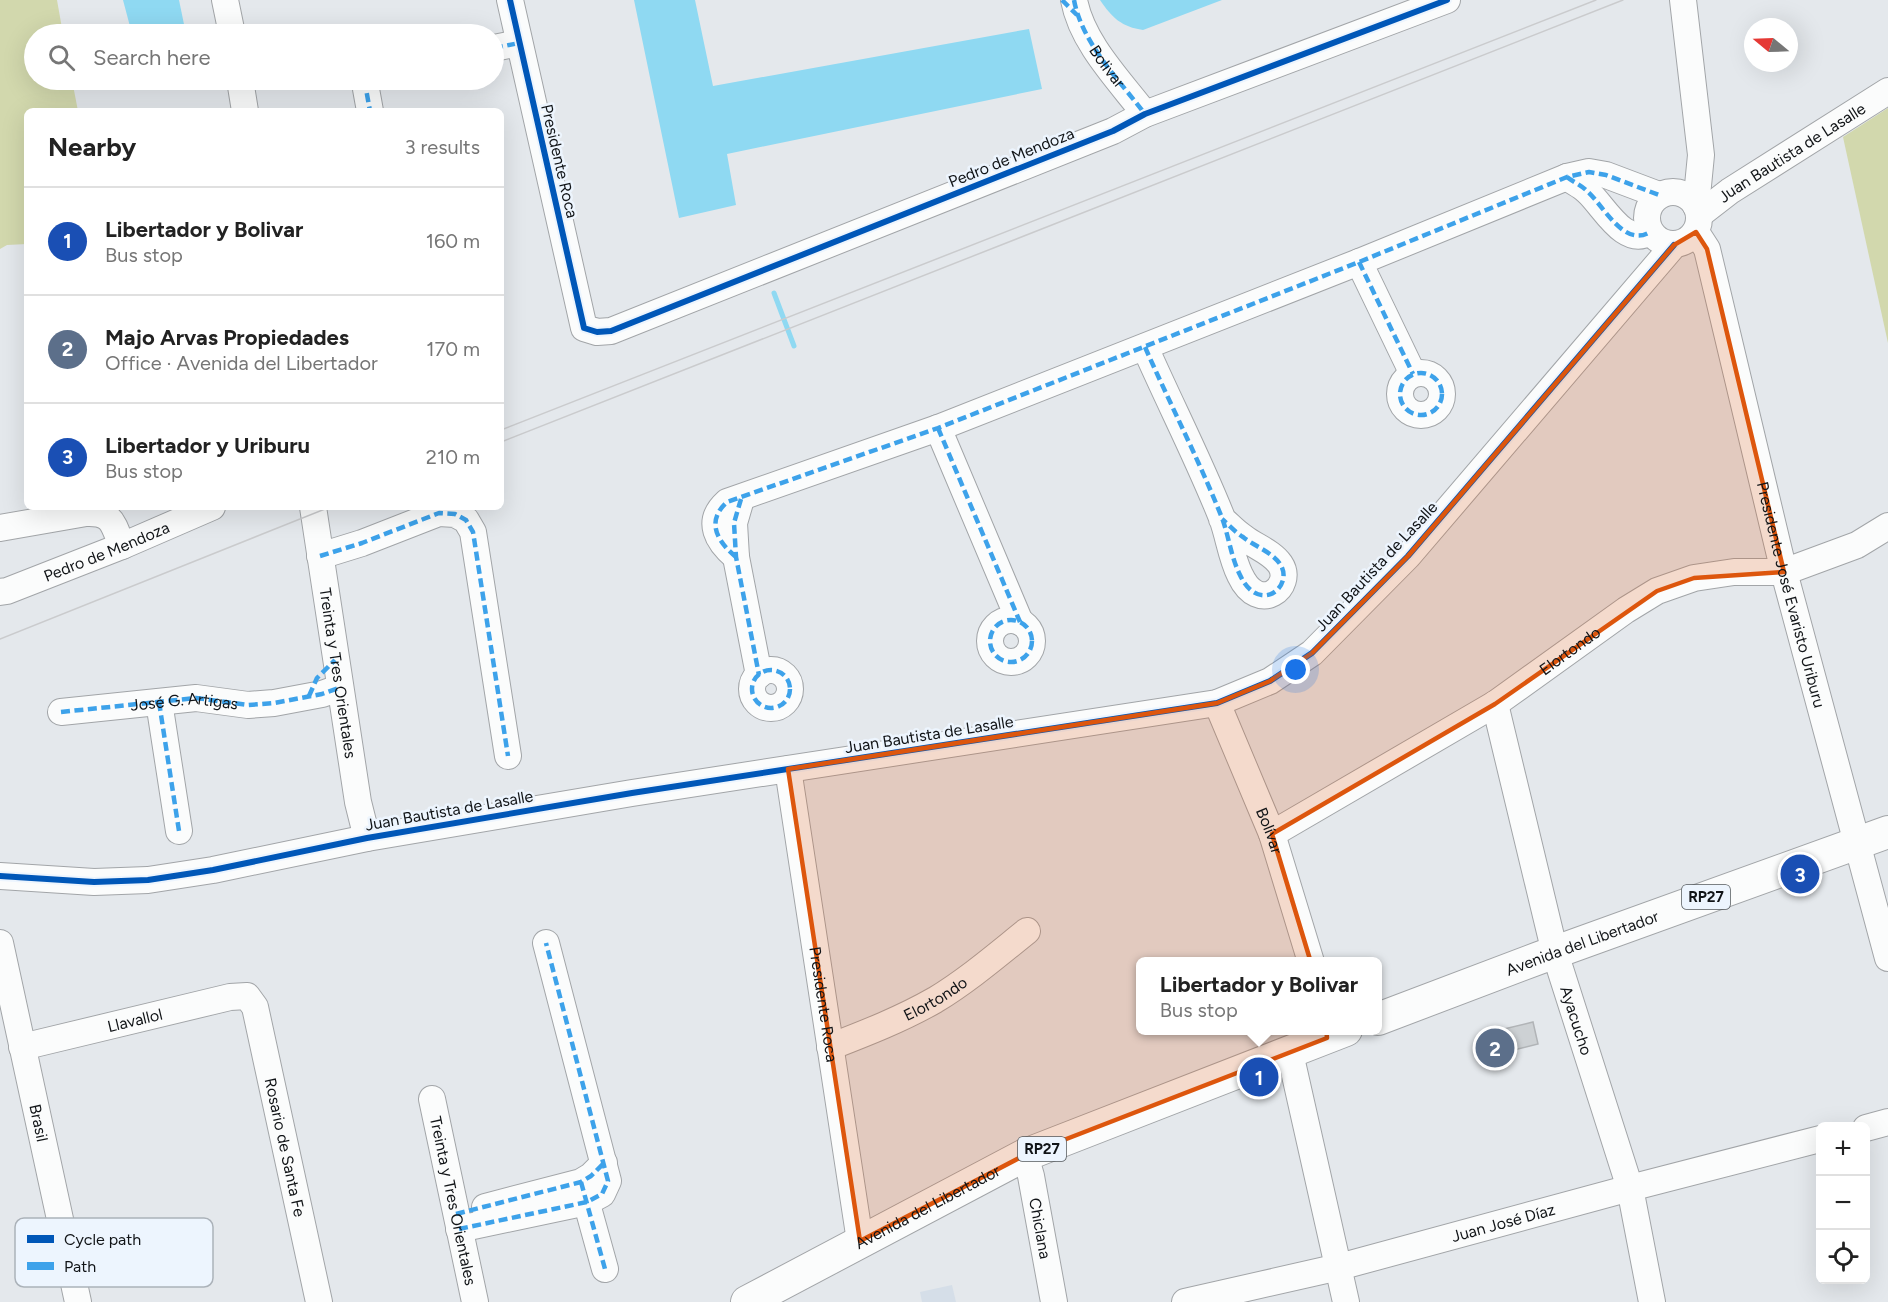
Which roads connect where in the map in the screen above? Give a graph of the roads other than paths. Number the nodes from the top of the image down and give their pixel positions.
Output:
1 (225, 0) edge
2 (510, 0) edge
3 (1447, 0) edge
4 (1683, 0) edge
5 (1071, 5) edge
6 (230, 24) edge
7 (519, 43) junction
8 (504, 46) edge
9 (242, 90) edge
10 (366, 90) edge
11 (1888, 91) edge
12 (245, 108) edge
13 (369, 108) edge
14 (1145, 114) junction
15 (1567, 177) junction
16 (1685, 208) junction
17 (1659, 238) junction
18 (1359, 262) junction
19 (584, 328) joint
20 (1145, 347) junction
21 (1413, 374) dead end
22 (938, 428) junction
23 (205, 510) edge
24 (313, 510) edge
25 (1222, 519) dead end
26 (1888, 526) edge
27 (0, 528) edge
28 (122, 546) junction
29 (320, 556) junction
30 (1784, 572) junction
31 (0, 592) edge
32 (1020, 622) dead end
33 (335, 660) junction
34 (759, 675) dead end
35 (339, 688) junction
36 (309, 696) junction
37 (159, 702) junction
38 (1217, 703) junction
39 (1495, 704) junction
40 (61, 712) dead end
41 (508, 756) dead end
42 (788, 769) junction
43 (179, 831) dead end
44 (1888, 832) edge
45 (1272, 834) junction
46 (367, 838) junction
47 (1858, 842) junction
48 (0, 876) edge
49 (1027, 931) dead end
50 (0, 943) edge
51 (546, 944) dead end
52 (1555, 953) junction
53 (1309, 957) edge
54 (1888, 958) edge
55 (247, 996) joint
56 (1382, 1017) edge
57 (1329, 1035) edge
58 (22, 1047) junction
59 (830, 1047) junction
60 (1290, 1053) junction
61 (432, 1099) dead end
62 (1888, 1122) edge
63 (1870, 1127) edge
64 (1816, 1140) edge
65 (1025, 1155) junction
66 (1630, 1188) junction
67 (584, 1192) junction
68 (60, 1218) edge
69 (457, 1221) junction
70 (860, 1241) junction
71 (1339, 1267) junction
72 (605, 1269) dead end
73 (75, 1287) edge
74 (751, 1301) edge
75 (78, 1302) edge
76 (319, 1302) edge
77 (475, 1302) edge
78 (1054, 1302) edge
79 (1185, 1302) edge
80 (1346, 1302) edge
81 (1652, 1302) edge

1 - 6 street
2 - 7 street, Presidente Roca
3 - 14 street, Pedro de Mendoza
4 - 16 street
5 - 14 street, Bolivar
7 - 8 street
7 - 19 street, Presidente Roca
9 - 12 street
10 - 13 street
11 - 16 street, Juan Bautista de Lasalle
14 - 19 street, Pedro de Mendoza
15 - 16 street
15 - 17 street
15 - 18 street
16 - 17 street, Juan Bautista de Lasalle
16 - 17 street, Juan Bautista de Lasalle
16 - 30 street, Presidente José Evaristo Uriburu
17 - 38 street, Juan Bautista de Lasalle
18 - 20 street
18 - 21 street
20 - 22 street
20 - 25 street
22 - 32 street
22 - 34 street
23 - 28 street, Pedro de Mendoza
24 - 29 street, Treinta y Tres Orientales
26 - 30 street, Elortondo
27 - 28 street
28 - 31 street, Pedro de Mendoza
29 - 33 street, Treinta y Tres Orientales
29 - 41 street
30 - 39 street, Elortondo
30 - 47 street, Presidente José Evaristo Uriburu
33 - 35 street, Treinta y Tres Orientales
33 - 36 street
35 - 36 street, José G. Artigas
35 - 46 street, Treinta y Tres Orientales
36 - 37 street, José G. Artigas
37 - 40 street, José G. Artigas
37 - 43 street
38 - 42 street, Juan Bautista de Lasalle
38 - 45 street, Bolívar
39 - 45 street, Elortondo
39 - 52 street, Ayacucho
42 - 46 street, Juan Bautista de Lasalle
42 - 59 street, Presidente Roca
44 - 47 main road, Avenida del Libertador / RP27
45 - 53 street, Bolívar
46 - 48 street, Juan Bautista de Lasalle
47 - 52 main road, Avenida del Libertador / RP27
47 - 54 street, Presidente José Evaristo Uriburu
49 - 59 street, Elortondo
50 - 58 street, Brasil
51 - 67 street
52 - 56 main road, Avenida del Libertador / RP27
52 - 66 street, Ayacucho
55 - 58 street, Llavallol
55 - 76 street, Rosario de Santa Fe
57 - 60 main road, Avenida del Libertador / RP27
58 - 68 street, Brasil
59 - 70 street, Presidente Roca
60 - 65 main road, Avenida del Libertador / RP27
60 - 71 street
61 - 69 street, Treinta y Tres Orientales
62 - 63 street
64 - 66 street, Juan José Díaz
65 - 70 main road, Avenida del Libertador / RP27
65 - 78 street, Chiclana
66 - 71 street, Juan José Díaz
66 - 81 street, Ayacucho
67 - 69 street
67 - 72 street
69 - 77 street, Treinta y Tres Orientales
70 - 74 main road, Avenida del Libertador / RP27
71 - 79 street, Juan José Díaz
71 - 80 street
73 - 75 street, Brasil

